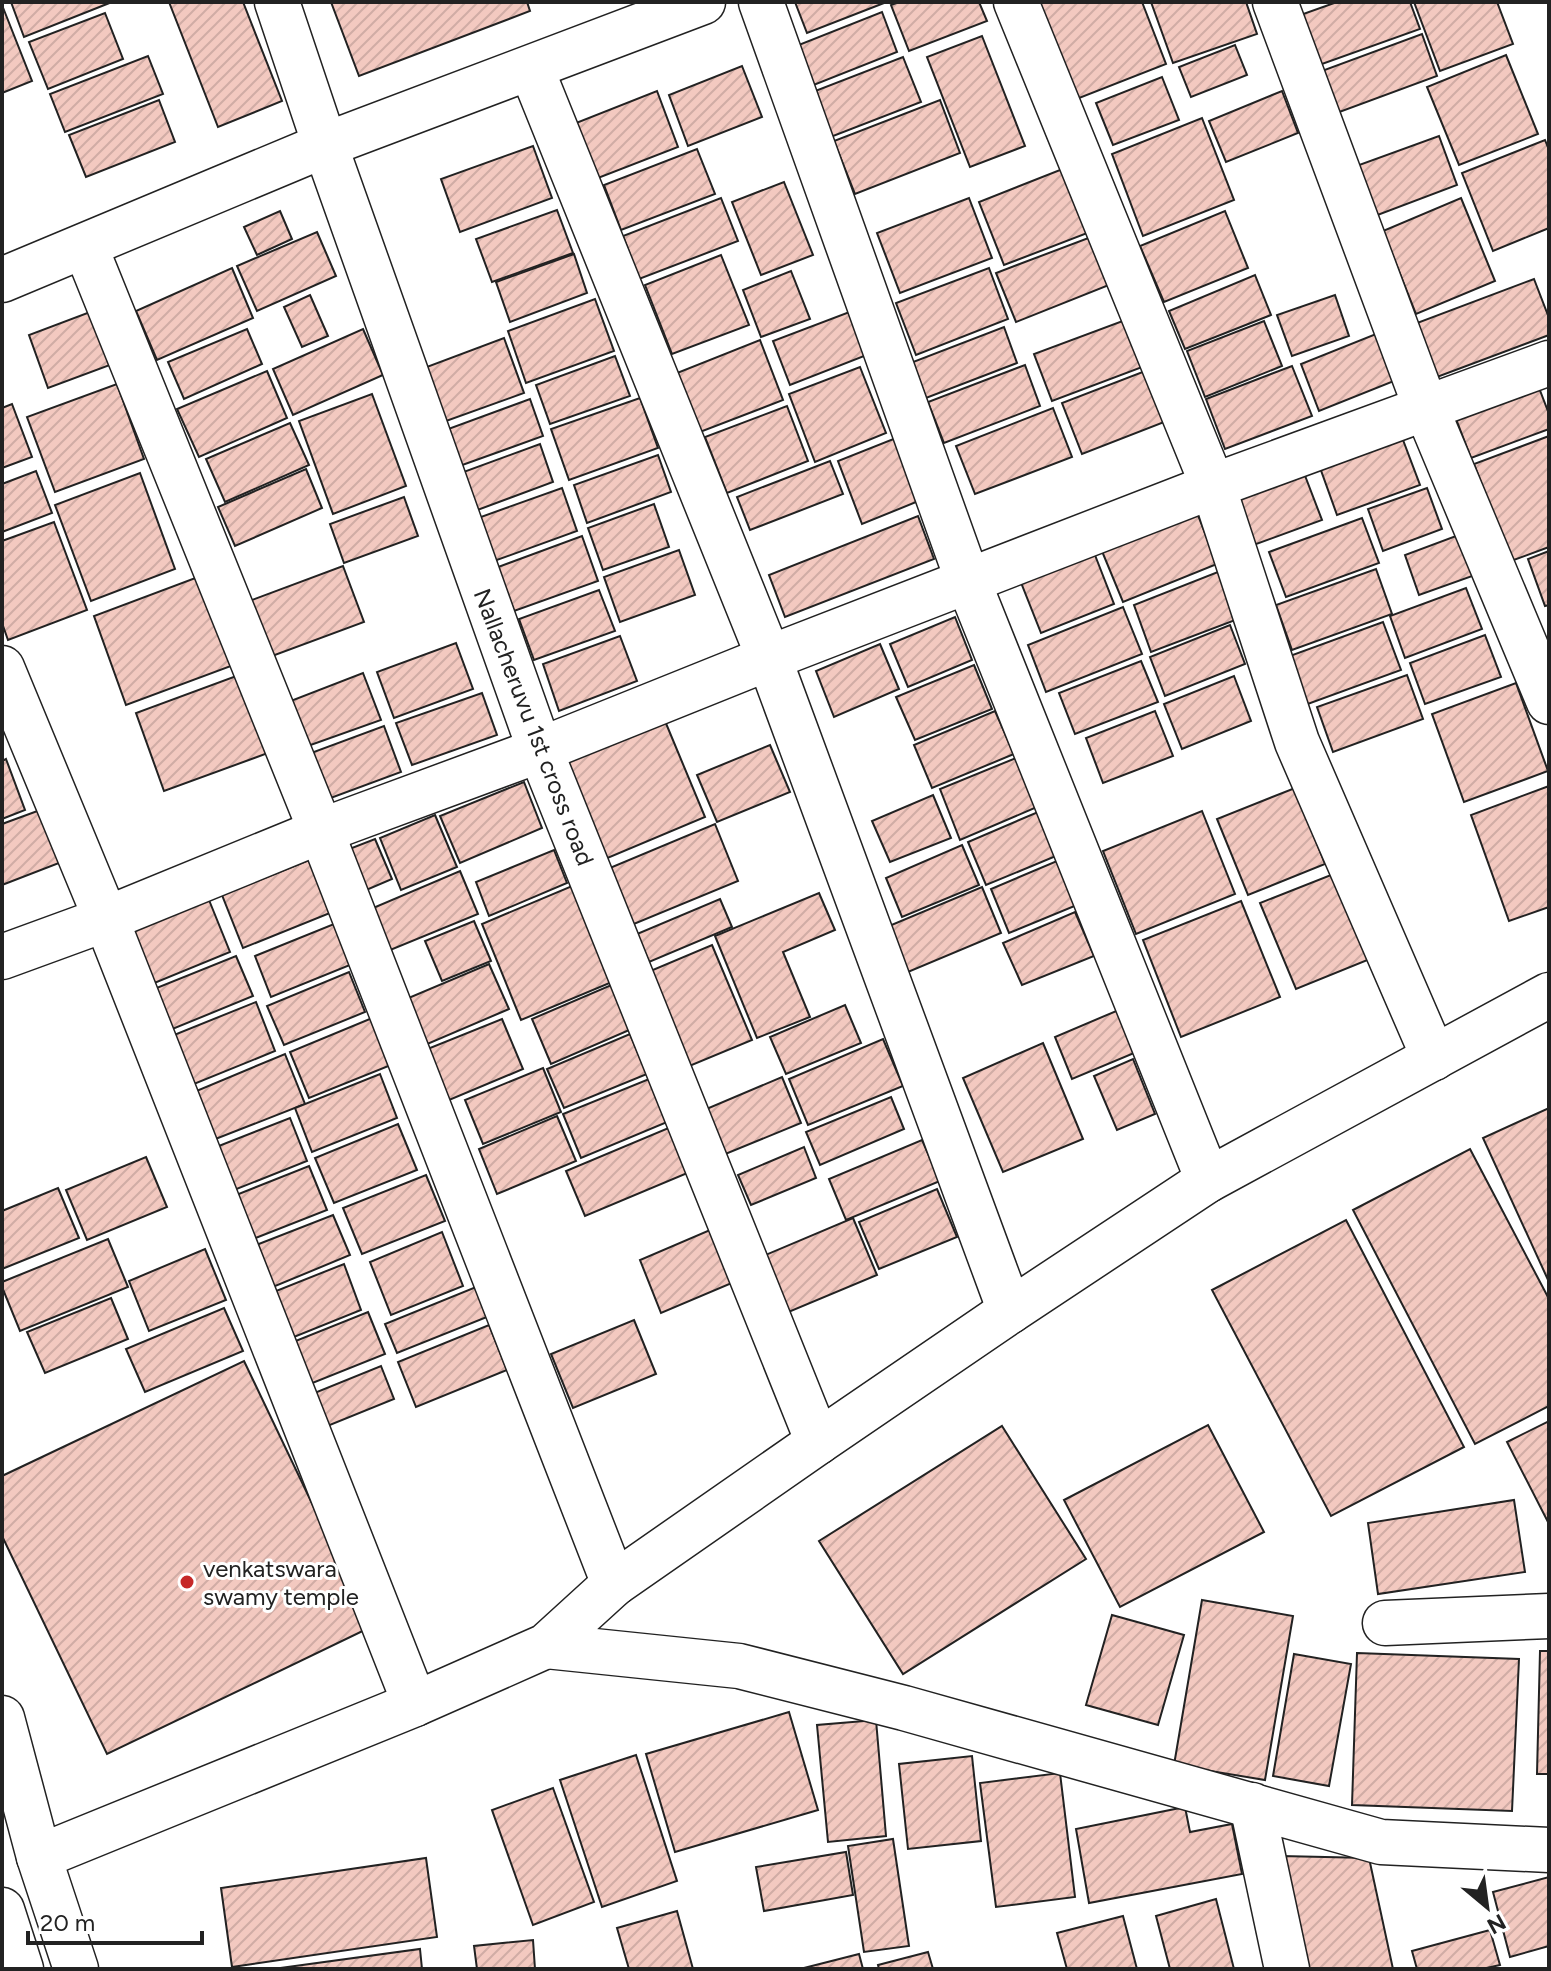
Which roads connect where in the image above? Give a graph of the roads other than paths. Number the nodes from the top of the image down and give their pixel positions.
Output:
1 (277, 2) edge
2 (703, 2) edge
3 (761, 2) edge
4 (1016, 2) edge
5 (1275, 2) edge
6 (531, 68) junction
7 (325, 145) junction
8 (85, 246) junction
9 (2, 280) edge
10 (1549, 363) edge
11 (1426, 408) junction
12 (1213, 486) junction
13 (968, 581) junction
14 (769, 658) junction
15 (2, 668) edge
16 (1549, 702) edge
17 (540, 750) junction
18 (321, 831) junction
19 (106, 919) junction
20 (2, 957) edge
21 (1549, 995) edge
22 (1434, 1058) junction
23 (1208, 1180) junction
24 (1010, 1311) junction
25 (818, 1442) junction
26 (614, 1584) junction
27 (1549, 1616) edge
28 (1385, 1623) dead end
29 (546, 1646) junction
30 (415, 1704) junction
31 (2, 1718) edge
32 (1252, 1805) junction
33 (1549, 1850) edge
34 (39, 1857) junction
35 (2, 1910) edge
36 (21, 1969) edge
37 (76, 1969) edge
38 (1287, 1969) edge

1 - 7 street, Nallacheruvu 1st cross road
2 - 6 street
3 - 13 street
4 - 12 street
5 - 11 street
6 - 7 street
6 - 14 street
7 - 8 street
7 - 17 street, Nallacheruvu 1st cross road
8 - 9 street
8 - 18 street
10 - 11 street
11 - 12 street
11 - 16 street
12 - 13 street
12 - 22 street
13 - 14 street
13 - 23 street
14 - 17 street
14 - 24 street
15 - 19 street
17 - 18 street
17 - 25 street, Nallacheruvu 1st cross road
18 - 19 street
18 - 26 street
19 - 20 street
19 - 30 street
21 - 22 street
22 - 23 street
23 - 24 street
24 - 25 street
25 - 26 street
26 - 29 street
27 - 28 street
29 - 30 street
29 - 32 street
30 - 34 street
31 - 34 street
32 - 33 street
32 - 38 street
34 - 37 street
35 - 36 street

